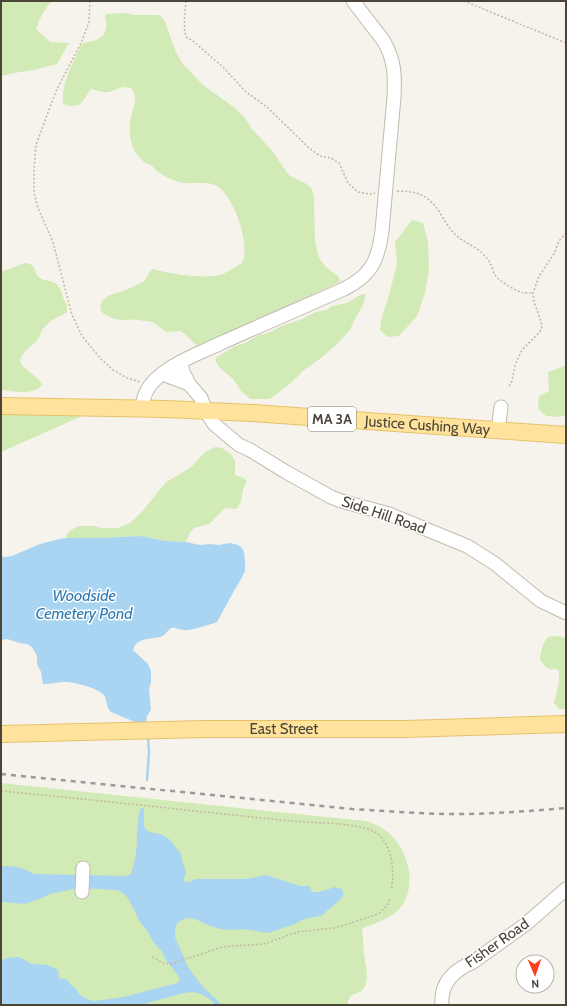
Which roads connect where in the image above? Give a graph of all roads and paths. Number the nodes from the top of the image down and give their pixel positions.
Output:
1 (90, 1) edge
2 (186, 1) edge
3 (353, 1) edge
4 (464, 1) edge
5 (566, 43) edge
6 (386, 191) junction
7 (566, 233) edge
8 (533, 293) junction
9 (181, 362) junction
10 (162, 374) junction
11 (189, 384) junction
12 (509, 386) dead end
13 (149, 387) junction
14 (1, 406) edge
15 (501, 407) dead end
16 (142, 409) junction
17 (206, 411) junction
18 (498, 430) junction
19 (566, 435) edge
20 (566, 613) edge
21 (566, 724) edge
22 (1, 734) edge
23 (1, 791) edge
24 (83, 868) dead end
25 (566, 889) edge
26 (391, 890) dead end
27 (82, 892) dead end
28 (390, 898) dead end
29 (152, 957) dead end
30 (442, 1005) edge

1 - 13 path
2 - 6 path
3 - 6 street
4 - 5 path
6 - 8 path
6 - 9 street
7 - 8 path
8 - 12 path
9 - 10 street
9 - 11 street
10 - 11 street
10 - 13 street
11 - 17 street, Side Hill Road
13 - 16 street
14 - 16 main road, Justice Cushing Way / MA 3A
15 - 18 street
16 - 17 main road, Justice Cushing Way / MA 3A
17 - 18 main road, Justice Cushing Way / MA 3A
17 - 20 street, Side Hill Road
18 - 19 main road, Justice Cushing Way / MA 3A
21 - 22 main road, East Street
23 - 26 path
24 - 27 street
25 - 30 street, Fisher Road
28 - 29 path

